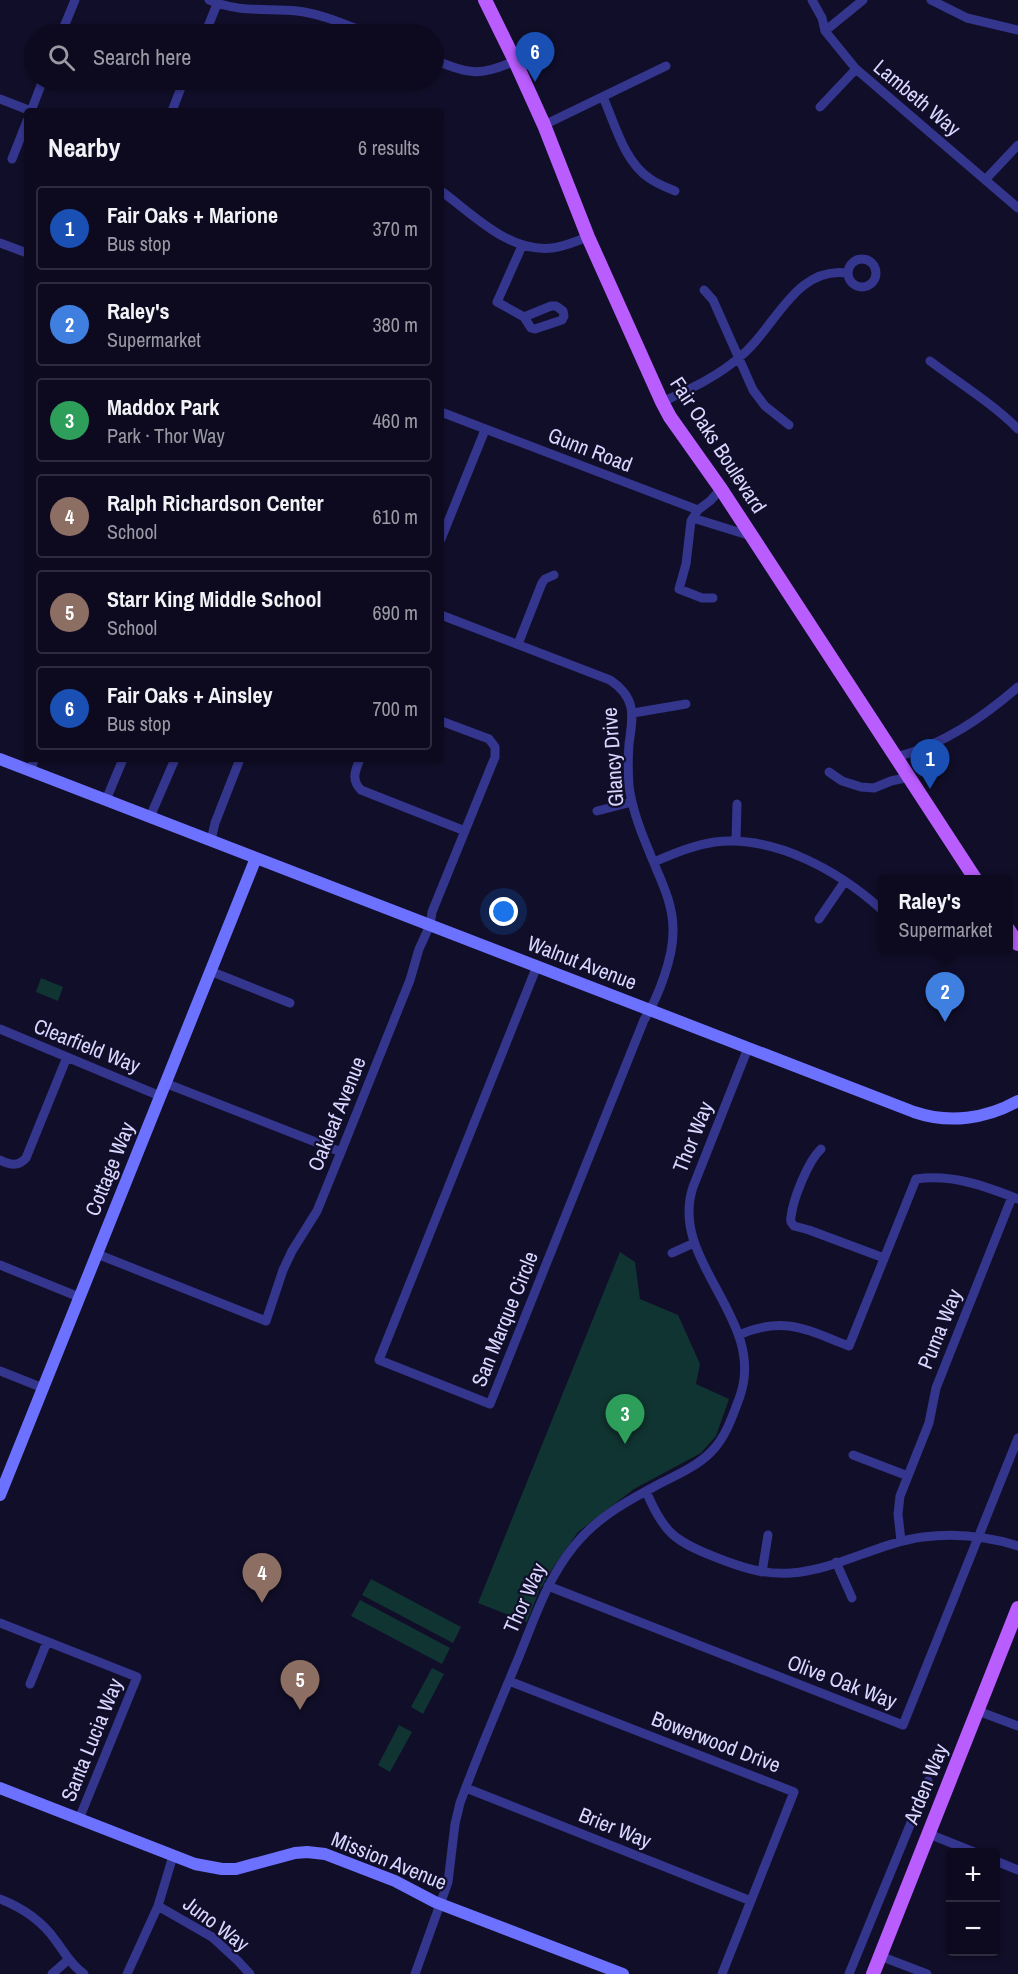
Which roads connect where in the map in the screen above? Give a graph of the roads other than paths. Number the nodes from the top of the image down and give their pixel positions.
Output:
1 (75, 0) edge
2 (485, 0) edge
3 (812, 0) edge
4 (863, 0) edge
5 (931, 0) edge
6 (213, 2) edge
7 (66, 24) edge
8 (208, 24) edge
9 (342, 24) edge
10 (1018, 30) edge
11 (825, 31) junction
12 (515, 61) junction
13 (444, 64) edge
14 (666, 66) dead end
15 (856, 69) junction
16 (39, 90) edge
17 (180, 90) edge
18 (603, 97) junction
19 (0, 99) edge
20 (819, 107) dead end
21 (24, 108) edge
22 (32, 108) edge
23 (173, 108) edge
24 (544, 125) junction
25 (24, 129) edge
26 (1018, 145) edge
27 (12, 159) dead end
28 (986, 179) junction
29 (675, 191) dead end
30 (444, 192) edge
31 (1018, 208) edge
32 (588, 237) junction
33 (0, 243) edge
34 (522, 246) junction
35 (24, 252) edge
36 (848, 273) dead end
37 (704, 290) dead end
38 (524, 317) dead end
39 (739, 358) junction
40 (930, 361) dead end
41 (662, 402) junction
42 (444, 413) edge
43 (1017, 424) edge
44 (789, 425) dead end
45 (485, 430) junction
46 (721, 489) junction
47 (696, 514) junction
48 (444, 532) edge
49 (752, 536) junction
50 (555, 575) dead end
51 (713, 598) dead end
52 (444, 616) edge
53 (518, 644) junction
54 (1018, 687) edge
55 (686, 704) dead end
56 (633, 713) junction
57 (444, 722) edge
58 (896, 757) junction
59 (0, 759) edge
60 (122, 762) edge
61 (174, 762) edge
62 (239, 762) edge
63 (359, 762) edge
64 (33, 765) edge
65 (829, 772) dead end
66 (909, 777) junction
67 (106, 800) junction
68 (632, 802) junction
69 (737, 804) dead end
70 (597, 811) dead end
71 (150, 817) junction
72 (465, 831) junction
73 (211, 840) junction
74 (736, 841) junction
75 (256, 858) junction
76 (654, 862) junction
77 (973, 875) edge
78 (845, 880) junction
79 (878, 906) edge
80 (819, 919) dead end
81 (430, 925) junction
82 (537, 966) junction
83 (210, 971) junction
84 (290, 1003) dead end
85 (650, 1010) junction
86 (0, 1029) edge
87 (748, 1048) junction
88 (67, 1057) junction
89 (165, 1083) junction
90 (160, 1095) junction
91 (1018, 1101) edge
92 (821, 1149) dead end
93 (341, 1152) junction
94 (0, 1160) edge
95 (1015, 1198) edge
96 (694, 1243) junction
97 (672, 1253) dead end
98 (97, 1254) junction
99 (884, 1258) junction
100 (0, 1265) edge
101 (80, 1296) junction
102 (739, 1335) junction
103 (0, 1371) edge
104 (43, 1388) junction
105 (1018, 1438) edge
106 (853, 1455) dead end
107 (908, 1476) junction
108 (3, 1478) edge
109 (646, 1491) junction
110 (0, 1495) edge
111 (768, 1536) dead end
112 (978, 1537) junction
113 (901, 1541) junction
114 (1018, 1546) edge
115 (836, 1562) junction
116 (762, 1572) junction
117 (548, 1586) junction
118 (852, 1598) dead end
119 (1018, 1608) edge
120 (0, 1623) edge
121 (47, 1641) junction
122 (509, 1681) junction
123 (30, 1684) dead end
124 (978, 1711) junction
125 (1018, 1726) edge
126 (928, 1781) dead end
127 (0, 1788) edge
128 (466, 1788) junction
129 (79, 1819) junction
130 (929, 1834) junction
131 (964, 1848) edge
132 (173, 1856) junction
133 (1000, 1863) edge
134 (1018, 1870) edge
135 (0, 1899) edge
136 (751, 1901) junction
137 (442, 1904) junction
138 (158, 1906) junction
139 (880, 1956) junction
140 (69, 1960) junction
141 (52, 1974) edge
142 (84, 1974) edge
143 (127, 1974) edge
144 (250, 1974) edge
145 (415, 1974) edge
146 (623, 1974) edge
147 (722, 1974) edge
148 (849, 1974) edge
149 (873, 1974) edge
150 (927, 1974) edge

1 - 7 street
2 - 12 main road, Fair Oaks Boulevard
3 - 11 street, Lambeth Way
4 - 11 street
5 - 10 street
6 - 8 street
6 - 9 street
11 - 15 street, Lambeth Way
12 - 13 street
12 - 24 main road, Fair Oaks Boulevard
14 - 18 street
15 - 20 street
15 - 28 street, Lambeth Way
16 - 22 street
17 - 23 street
18 - 24 street
18 - 29 street
19 - 21 street
24 - 32 main road, Fair Oaks Boulevard
25 - 27 street
26 - 28 street
28 - 31 street, Lambeth Way
30 - 34 street
32 - 34 street
32 - 41 main road, Fair Oaks Boulevard
33 - 35 street
34 - 38 street
36 - 39 street
37 - 39 street
39 - 41 street
39 - 44 street
40 - 43 street
41 - 46 main road, Fair Oaks Boulevard
42 - 45 street, Gunn Road
45 - 47 street, Gunn Road
45 - 48 street
46 - 47 street
46 - 49 main road, Fair Oaks Boulevard
47 - 49 street, Gunn Road
47 - 51 street
49 - 58 main road, Fair Oaks Boulevard
50 - 53 street
52 - 53 street, Glancy Drive
53 - 56 street, Glancy Drive
54 - 58 street
55 - 56 street
56 - 68 street, Glancy Drive
57 - 72 street, Oakleaf Avenue
58 - 66 main road, Fair Oaks Boulevard
59 - 64 street, Walnut Avenue
60 - 67 street
61 - 71 street
62 - 73 street
63 - 72 street
64 - 67 street, Walnut Avenue
65 - 66 street
66 - 77 main road, Fair Oaks Boulevard
67 - 71 street, Walnut Avenue
68 - 70 street
68 - 76 street, Glancy Drive
69 - 74 street
71 - 73 street, Walnut Avenue
72 - 81 street, Oakleaf Avenue
73 - 75 street, Walnut Avenue
74 - 76 street
74 - 78 street
75 - 81 street, Walnut Avenue
75 - 83 street, Cottage Way
76 - 85 street, Glancy Drive
78 - 79 street
78 - 80 street
81 - 82 street, Walnut Avenue
81 - 93 street, Oakleaf Avenue
82 - 85 street, Walnut Avenue
82 - 85 street, San Marque Circle
83 - 84 street
83 - 89 street, Cottage Way
85 - 87 street, Walnut Avenue
86 - 88 street, Clearfield Way
87 - 91 street, Walnut Avenue
87 - 96 street, Thor Way
88 - 90 street, Clearfield Way
88 - 94 street
89 - 90 street, Cottage Way
89 - 93 street
90 - 98 street, Cottage Way
92 - 99 street
93 - 98 street, Oakleaf Avenue
95 - 99 street
95 - 107 street, Puma Way
96 - 97 street
96 - 102 street, Thor Way
98 - 101 street, Cottage Way
99 - 102 street
100 - 101 street
101 - 104 street, Cottage Way
102 - 109 street, Thor Way
103 - 104 street
104 - 108 street, Cottage Way
105 - 112 street, Olive Oak Way
106 - 107 street
107 - 113 street, Puma Way
108 - 110 street, Cottage Way
109 - 116 street
109 - 117 street, Thor Way
111 - 116 street
112 - 113 street
112 - 114 street
112 - 117 street, Olive Oak Way
113 - 115 street
115 - 116 street
115 - 118 street
117 - 122 street, Thor Way
119 - 124 main road, Arden Way
120 - 121 street, Santa Lucia Way
121 - 123 street
121 - 129 street, Santa Lucia Way
122 - 128 street, Thor Way
122 - 136 street, Bowerwood Drive
124 - 125 street
124 - 130 main road, Arden Way
126 - 148 street
127 - 129 street, Mission Avenue
128 - 136 street, Brier Way
128 - 137 street, Thor Way
129 - 132 street, Mission Avenue
130 - 131 street
130 - 139 main road, Arden Way
132 - 137 street, Mission Avenue
132 - 138 street
133 - 134 street
135 - 140 street
136 - 147 street, Bowerwood Drive
137 - 145 street, Thor Way
137 - 146 street, Mission Avenue
138 - 143 street
138 - 144 street, Juno Way
139 - 149 main road, Arden Way
139 - 150 street
140 - 141 street
140 - 142 street

